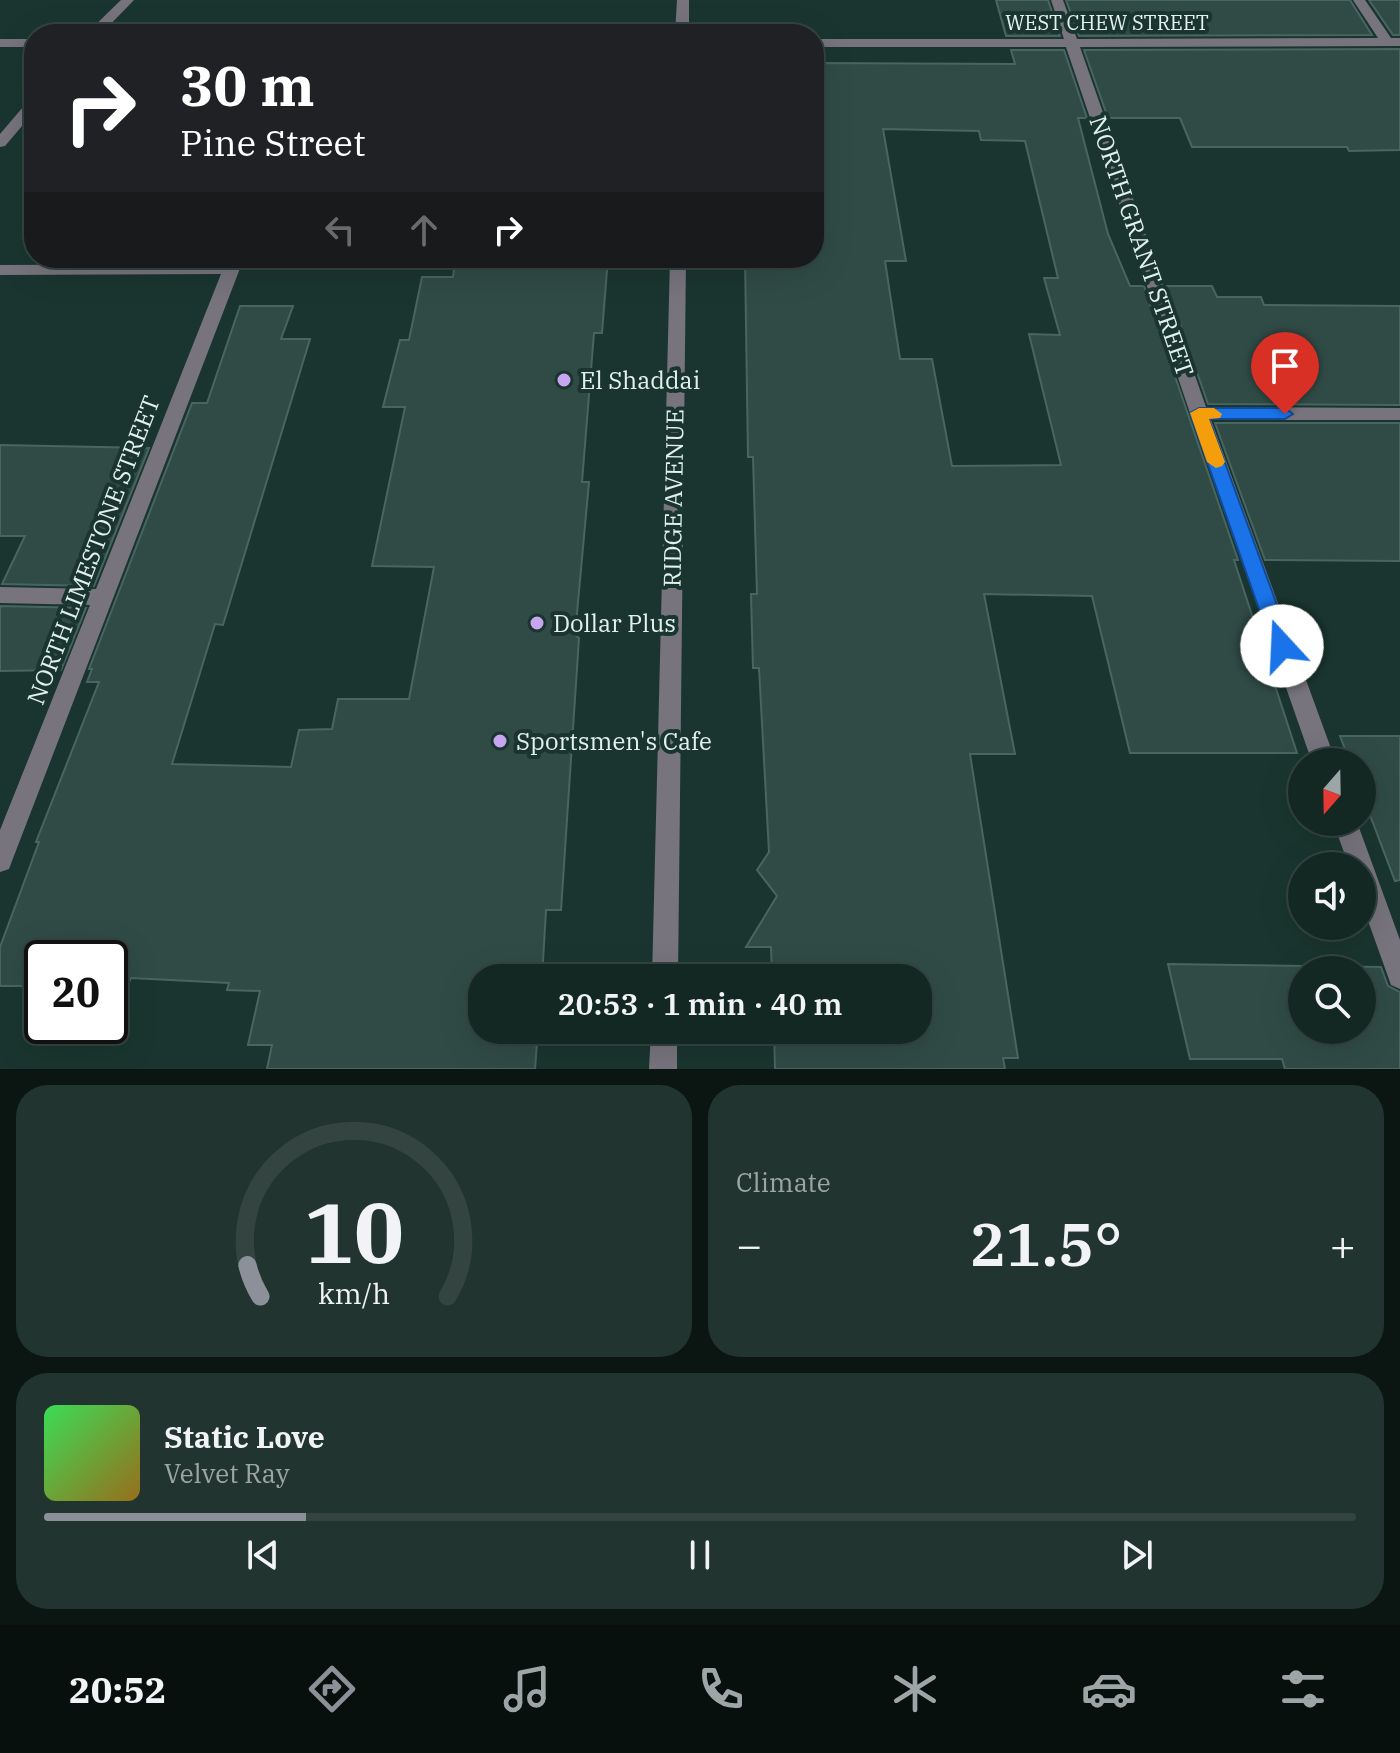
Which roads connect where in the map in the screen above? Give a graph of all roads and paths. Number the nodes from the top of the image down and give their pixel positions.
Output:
1 (128, 0) edge
2 (683, 0) edge
3 (1057, 0) edge
4 (1359, 0) edge
5 (103, 24) edge
6 (682, 24) edge
7 (1073, 42) junction
8 (1393, 42) edge
9 (0, 43) edge
10 (24, 43) edge
11 (824, 43) edge
12 (24, 115) edge
13 (0, 143) edge
14 (67, 268) edge
15 (232, 268) edge
16 (678, 268) edge
17 (0, 270) edge
18 (1199, 413) junction
19 (1400, 414) edge
20 (0, 595) edge
21 (102, 597) junction
22 (1319, 748) edge
23 (0, 861) edge
24 (1376, 910) edge
25 (665, 964) edge
26 (1400, 976) edge
27 (664, 1044) edge
28 (663, 1069) edge

1 - 5 street
2 - 6 street
3 - 7 street, NORTH GRANT STREET
4 - 8 street
7 - 8 street, WEST CHEW STREET
7 - 11 street, WEST CHEW STREET
7 - 18 street, NORTH GRANT STREET
9 - 10 street
12 - 13 street
14 - 17 street
15 - 21 street, NORTH LIMESTONE STREET
16 - 25 street, RIDGE AVENUE
18 - 19 street
18 - 22 street, NORTH GRANT STREET
20 - 21 street
21 - 23 street, NORTH LIMESTONE STREET
24 - 26 street
27 - 28 street

